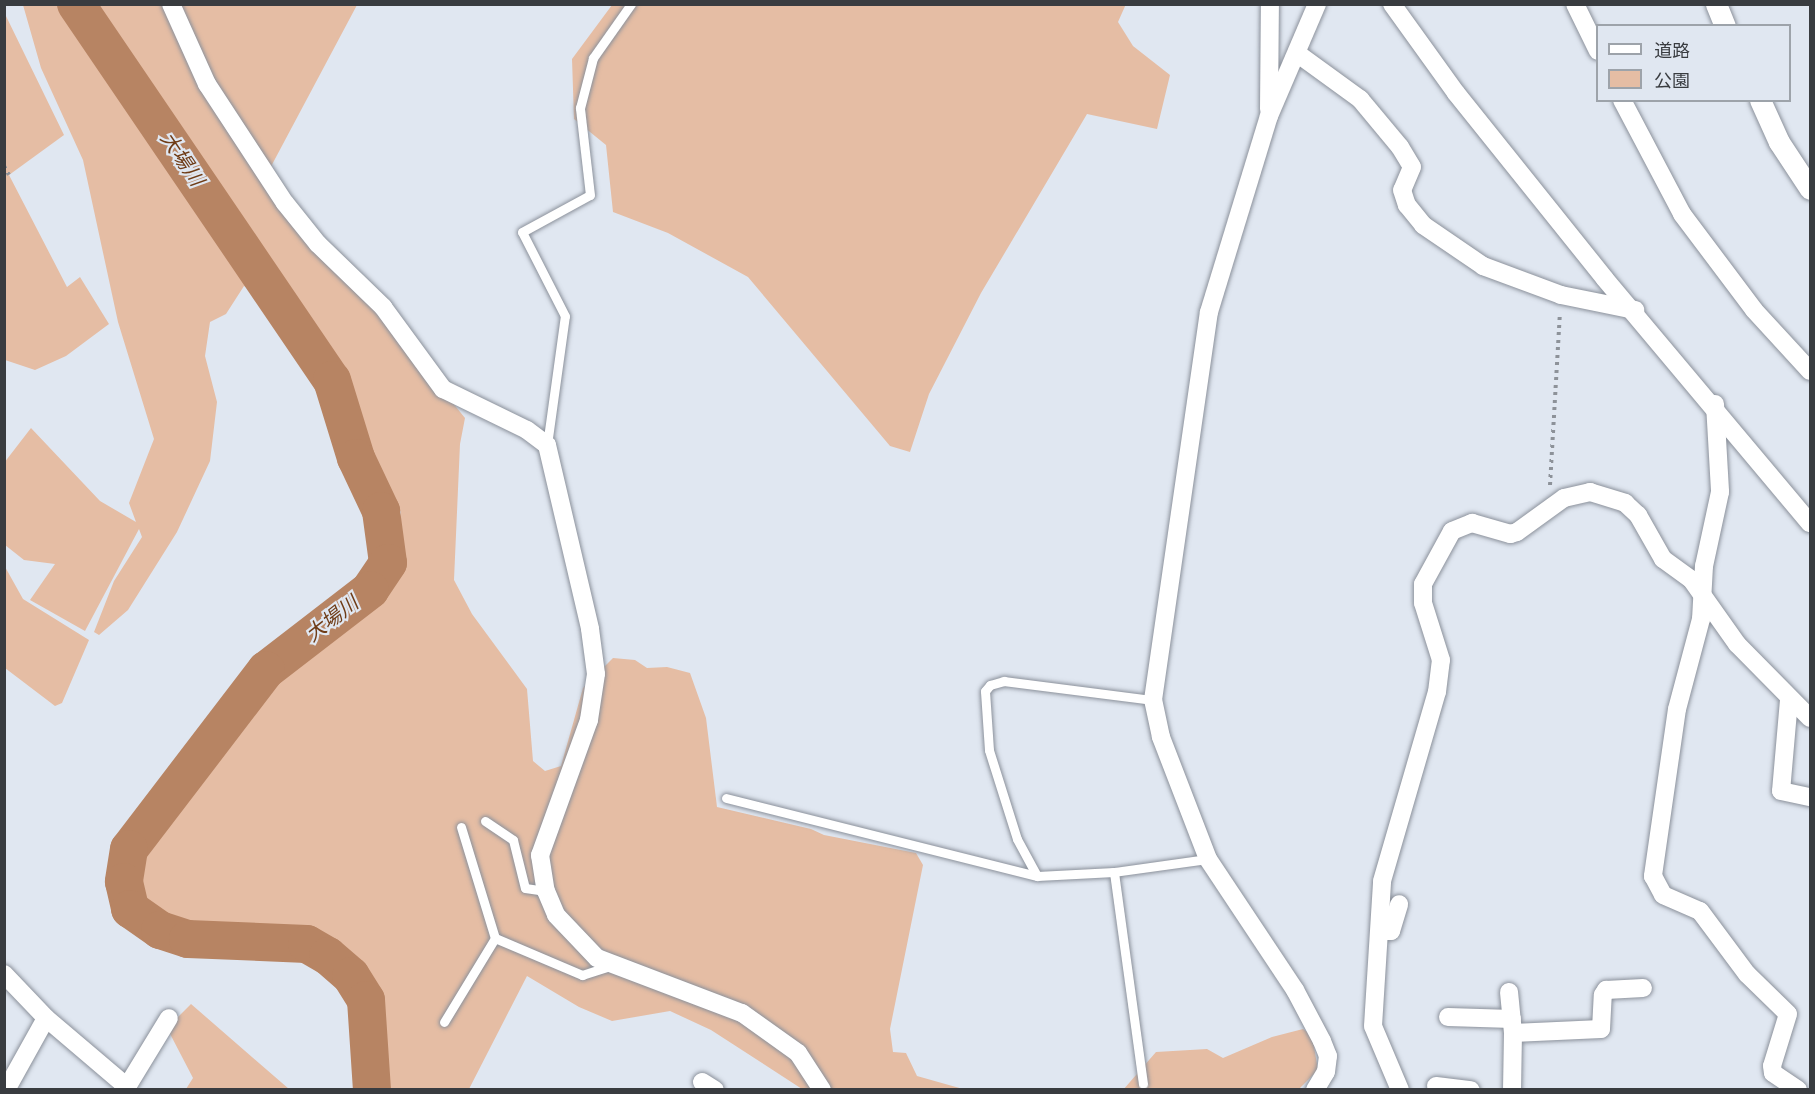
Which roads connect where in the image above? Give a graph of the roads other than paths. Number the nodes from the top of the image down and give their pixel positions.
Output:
1 (171, 4) edge
2 (631, 4) edge
3 (1270, 4) edge
4 (1317, 4) edge
5 (1392, 4) edge
6 (1575, 4) edge
7 (1716, 4) edge
8 (1724, 24) edge
9 (1596, 47) edge
10 (1298, 54) junction
11 (1623, 102) edge
12 (1761, 102) edge
13 (1269, 116) junction
14 (1810, 189) edge
15 (1635, 310) junction
16 (1810, 370) edge
17 (1715, 405) junction
18 (548, 445) junction
19 (1810, 523) edge
20 (1701, 591) junction
21 (1153, 700) junction
22 (1789, 700) junction
23 (1810, 718) edge
24 (1810, 796) edge
25 (726, 798) dead end
26 (485, 821) dead end
27 (461, 827) dead end
28 (1208, 859) junction
29 (1114, 872) junction
30 (1037, 876) junction
31 (546, 891) junction
32 (1399, 904) dead end
33 (1381, 931) junction
34 (495, 938) junction
35 (614, 964) junction
36 (4, 974) edge
37 (1643, 988) dead end
38 (1509, 992) dead end
39 (1448, 1017) dead end
40 (46, 1018) junction
41 (169, 1018) dead end
42 (444, 1022) dead end
43 (1513, 1026) junction
44 (1143, 1084) dead end
45 (1436, 1086) dead end
46 (126, 1088) edge
47 (6, 1089) edge
48 (822, 1089) edge
49 (1315, 1089) edge
50 (1400, 1089) edge
51 (1471, 1089) edge
52 (1512, 1089) edge
53 (1798, 1089) edge

1 - 18 street
2 - 18 lane
3 - 13 street
4 - 10 street
5 - 15 street
6 - 9 street
7 - 8 street
10 - 13 street
10 - 15 street
11 - 16 street
12 - 14 street
13 - 21 street
15 - 17 street
17 - 19 street
17 - 20 street
18 - 31 street
20 - 22 street
20 - 33 street
20 - 53 street
21 - 28 street
21 - 30 lane
22 - 23 street
22 - 24 street
25 - 30 lane
26 - 31 lane
27 - 34 lane
28 - 29 lane
28 - 49 street
29 - 30 lane
29 - 44 lane
31 - 35 street
32 - 33 street
33 - 50 street
34 - 35 lane
34 - 42 lane
35 - 48 street
36 - 40 street
37 - 43 street
38 - 43 street
39 - 43 street
40 - 46 street
40 - 47 street
41 - 46 street
43 - 52 street
45 - 51 street

